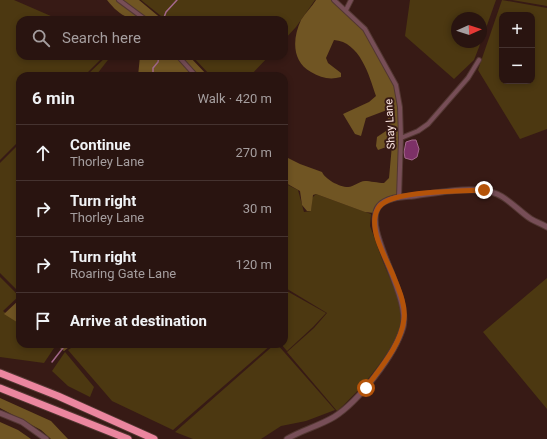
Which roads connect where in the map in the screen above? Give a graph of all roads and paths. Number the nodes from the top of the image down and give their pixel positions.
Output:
1 (119, 0) edge
2 (334, 0) edge
3 (351, 0) edge
4 (346, 10) junction
5 (141, 16) edge
6 (182, 60) edge
7 (479, 60) dead end
8 (192, 72) edge
9 (401, 138) junction
10 (399, 197) junction
11 (547, 227) edge
12 (0, 373) edge
13 (0, 388) edge
14 (0, 412) edge
15 (46, 439) edge
16 (128, 439) edge
17 (154, 439) edge
18 (287, 439) edge

1 - 5 street
2 - 4 street, Shay Lane
3 - 4 street
4 - 9 street, Shay Lane
6 - 8 street
7 - 9 street
9 - 10 street, Shay Lane
10 - 11 street
10 - 18 street
12 - 17 highway
13 - 16 highway
14 - 15 street

